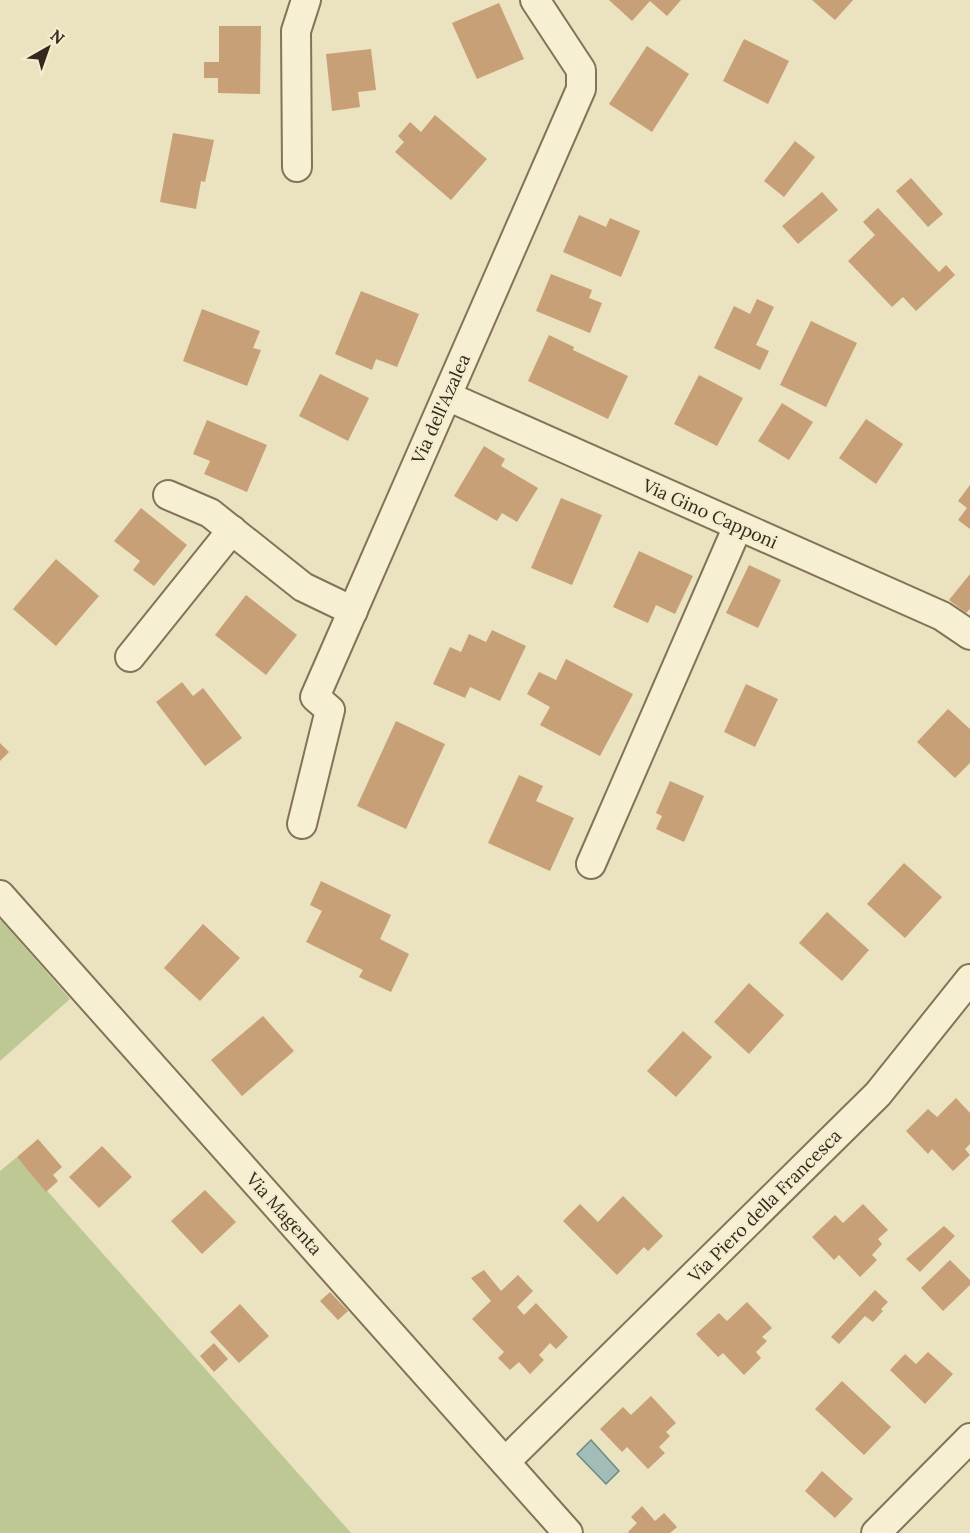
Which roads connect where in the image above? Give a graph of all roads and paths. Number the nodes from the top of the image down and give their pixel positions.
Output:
1 (306, 0) edge
2 (535, 0) edge
3 (297, 167) dead end
4 (447, 396) junction
5 (168, 495) dead end
6 (738, 526) junction
7 (232, 530) junction
8 (353, 611) junction
9 (970, 635) edge
10 (130, 657) dead end
11 (302, 824) dead end
12 (591, 864) dead end
13 (0, 895) edge
14 (970, 979) edge
15 (970, 1438) edge
16 (505, 1462) junction
17 (568, 1533) edge
18 (876, 1533) edge

1 - 3 street
2 - 4 street, Via dell'Azalea
4 - 6 street, Via Gino Capponi
4 - 8 street, Via dell'Azalea
5 - 7 street
6 - 9 street, Via Gino Capponi
6 - 12 street
7 - 8 street
7 - 10 street
8 - 11 street, Via dell'Azalea
13 - 16 street, Via Magenta
14 - 16 street, Via Piero della Francesca
15 - 18 street
16 - 17 street, Via Magenta

